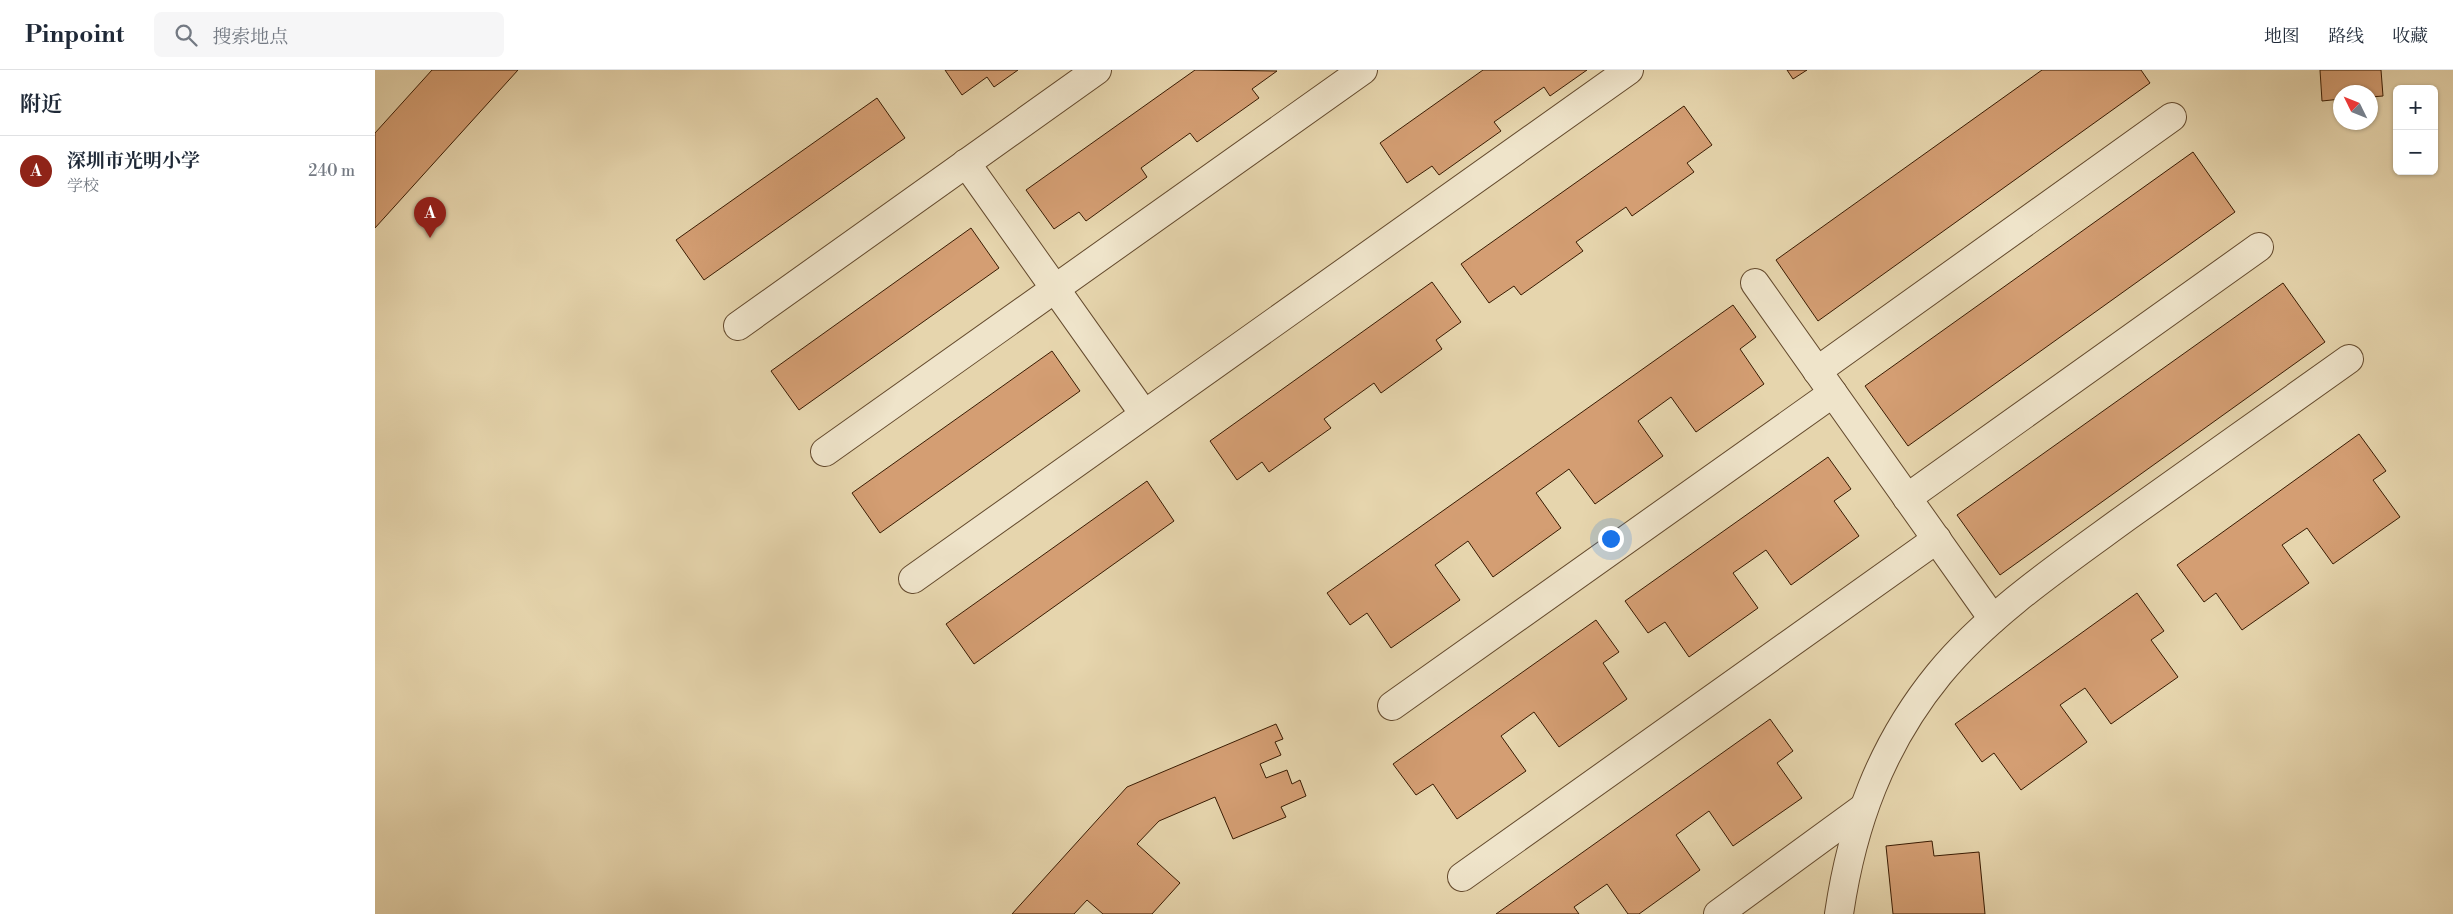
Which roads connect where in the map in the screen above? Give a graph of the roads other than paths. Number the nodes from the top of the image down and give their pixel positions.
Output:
1 (1097, 70) edge
2 (1363, 70) edge
3 (1629, 70) edge
4 (2172, 117) dead end
5 (966, 163) junction
6 (2259, 247) dead end
7 (1755, 283) dead end
8 (1055, 288) junction
9 (738, 326) dead end
10 (2349, 359) dead end
11 (1817, 371) junction
12 (1833, 394) junction
13 (1144, 414) junction
14 (825, 452) dead end
15 (1907, 498) junction
16 (1937, 539) junction
17 (913, 579) dead end
18 (1993, 619) junction
19 (1392, 706) dead end
20 (1863, 808) junction
21 (1462, 877) dead end
22 (1718, 914) edge
23 (1839, 914) edge

1 - 5 street
2 - 8 street
3 - 13 street
4 - 11 street
5 - 8 street
5 - 9 street
6 - 15 street
7 - 11 street
8 - 13 street
8 - 14 street
10 - 18 street
11 - 12 street
12 - 15 street
12 - 19 street
13 - 17 street
15 - 16 street
16 - 18 street
16 - 21 street
18 - 20 street
20 - 22 street
20 - 23 street

